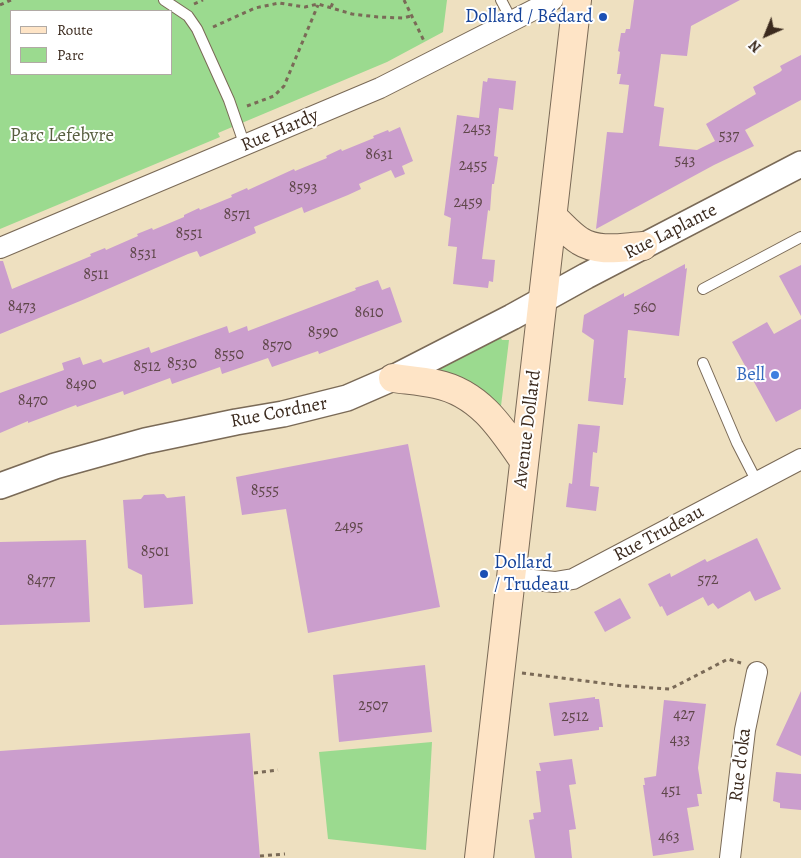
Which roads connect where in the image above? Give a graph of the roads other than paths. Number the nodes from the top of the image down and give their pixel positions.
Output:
1 (164, 0) edge
2 (501, 0) edge
3 (553, 0) edge
4 (577, 0) edge
5 (512, 21) junction
6 (245, 146) junction
7 (801, 164) edge
8 (553, 217) junction
9 (801, 237) edge
10 (643, 246) junction
11 (0, 248) edge
12 (703, 289) dead end
13 (543, 300) junction
14 (703, 363) dead end
15 (393, 378) junction
16 (801, 459) edge
17 (524, 461) junction
18 (756, 482) junction
19 (0, 486) edge
20 (511, 578) junction
21 (757, 672) dead end
22 (479, 858) edge
23 (730, 858) edge

1 - 6 lane
2 - 5 lane
3 - 5 street, Rue Hardy
4 - 8 main road, Avenue Dollard
5 - 6 street, Rue Hardy
6 - 11 street, Rue Hardy
7 - 10 street, Rue Laplante
8 - 10 main road
8 - 13 main road, Avenue Dollard
9 - 12 lane
10 - 13 street, Rue Laplante
13 - 15 street, Rue Cordner
13 - 17 main road, Avenue Dollard
14 - 18 lane
15 - 17 main road
15 - 19 street, Rue Cordner
16 - 18 street, Rue Trudeau
17 - 20 main road, Avenue Dollard
18 - 20 street, Rue Trudeau
20 - 22 main road, Avenue Dollard
21 - 23 street, Rue d'oka

